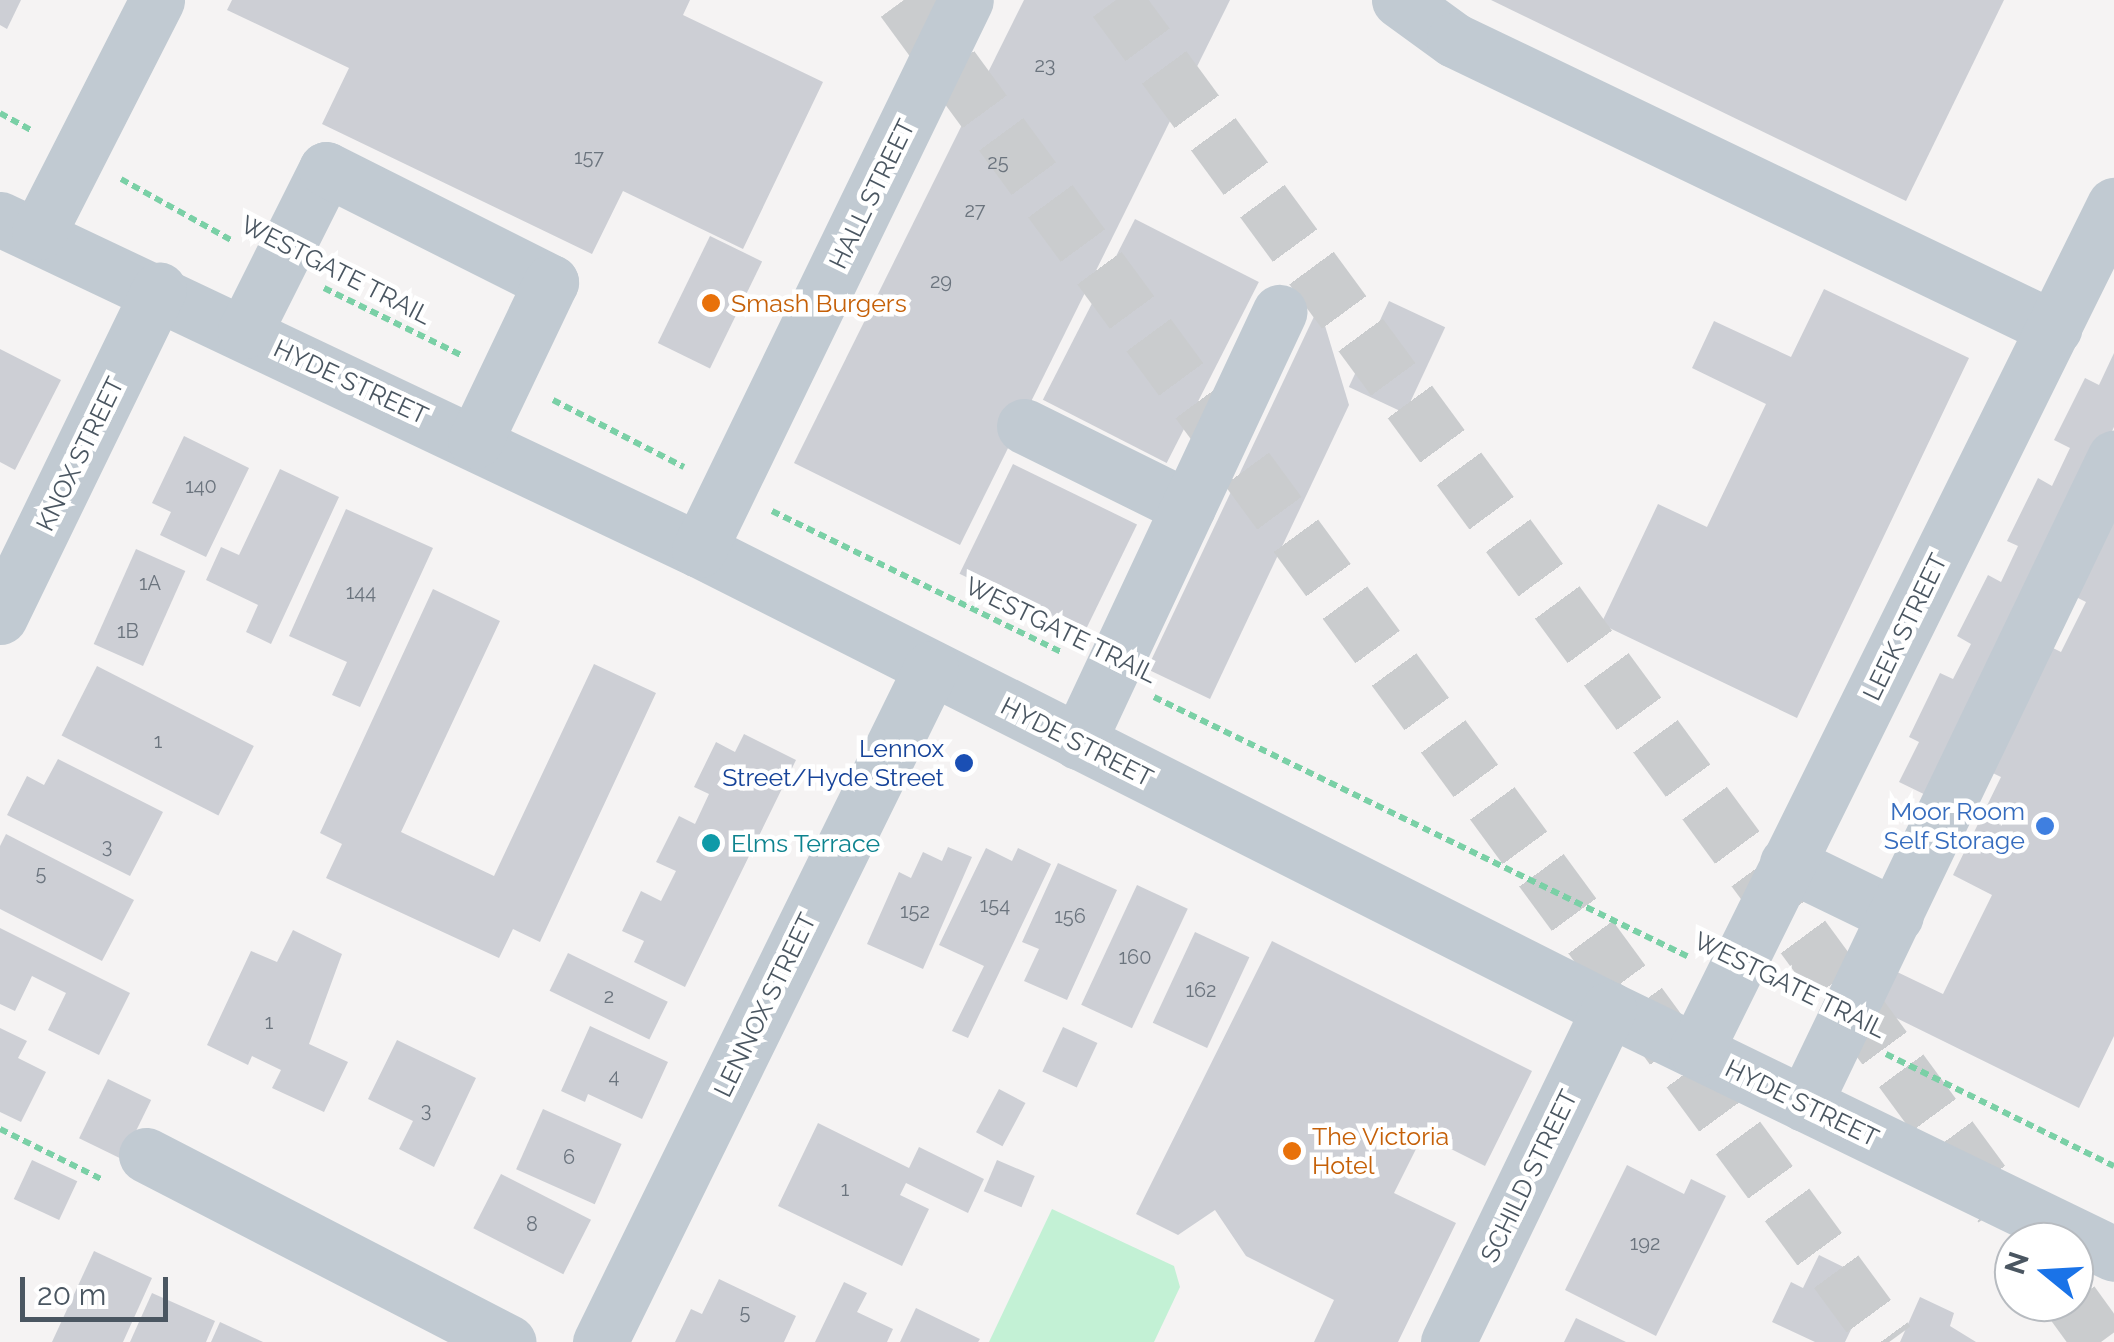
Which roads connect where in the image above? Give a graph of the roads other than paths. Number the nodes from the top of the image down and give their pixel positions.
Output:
1 (157, 0) edge
2 (1399, 0) edge
3 (954, 4) edge
4 (2114, 205) edge
5 (13, 218) edge
6 (158, 290) junction
7 (1279, 312) dead end
8 (2054, 328) junction
9 (245, 331) junction
10 (1024, 426) dead end
11 (475, 441) junction
12 (2114, 458) edge
13 (1188, 507) junction
14 (699, 550) junction
15 (0, 617) edge
16 (931, 668) junction
17 (1078, 742) junction
18 (1787, 863) junction
19 (1896, 916) junction
20 (1609, 1009) junction
21 (1696, 1050) junction
22 (1804, 1104) junction
23 (146, 1155) road end
24 (2114, 1254) edge
25 (509, 1342) edge
26 (600, 1342) edge
27 (1448, 1342) edge

1 - 5 street
2 - 8 street
3 - 14 street, HALL STREET
4 - 8 street, LEEK STREET
5 - 6 street, HYDE STREET
6 - 9 street, HYDE STREET
6 - 15 street, KNOX STREET
7 - 13 street
8 - 18 street, LEEK STREET
9 - 11 street, HYDE STREET
9 - 11 street
10 - 13 street
11 - 14 street, HYDE STREET
12 - 19 street
13 - 17 street
14 - 16 street, HYDE STREET
16 - 17 street, HYDE STREET
16 - 26 street, LENNOX STREET
17 - 20 street, HYDE STREET
18 - 19 street
18 - 21 street, LEEK STREET
19 - 22 street
20 - 21 street, HYDE STREET
20 - 27 street, SCHILD STREET
21 - 22 street, HYDE STREET
22 - 24 street, HYDE STREET
23 - 25 street

